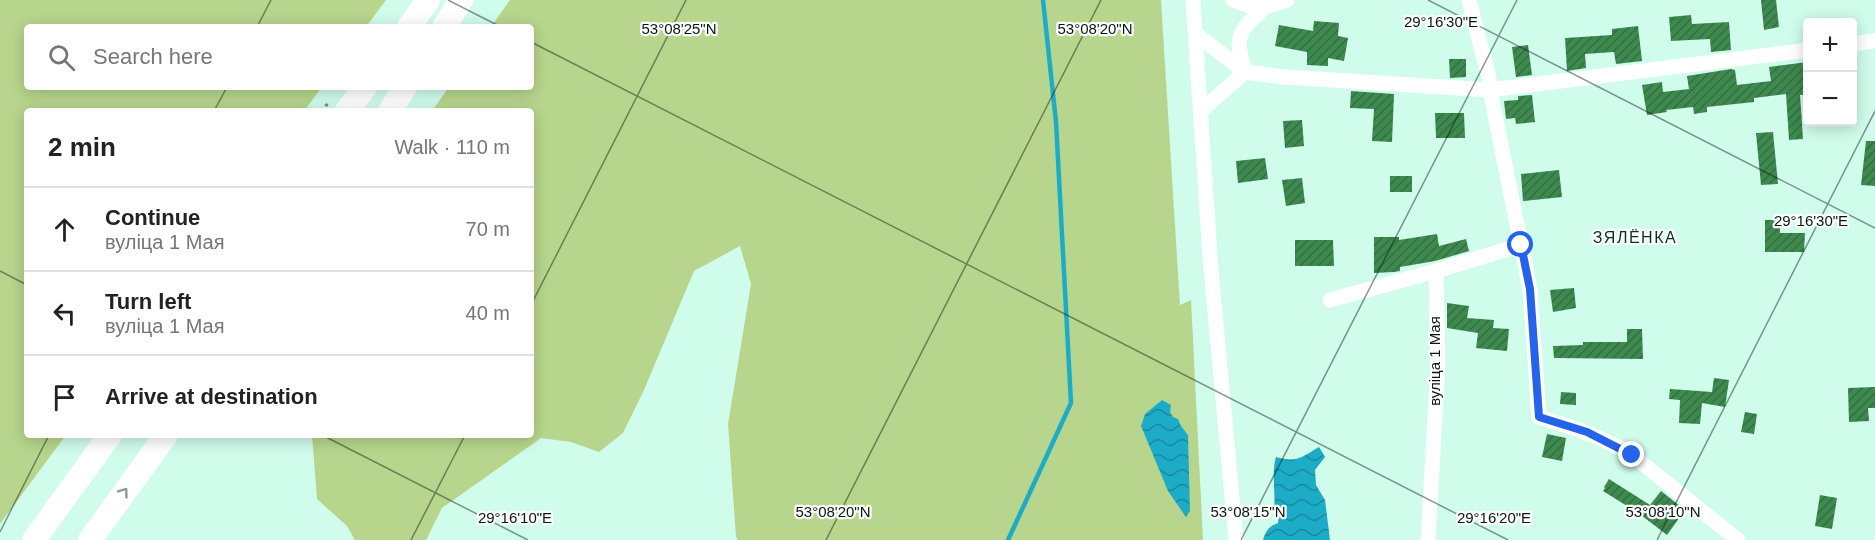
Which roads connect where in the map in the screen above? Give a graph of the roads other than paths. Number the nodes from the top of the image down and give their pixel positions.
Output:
1 (428, 0) edge
2 (462, 0) edge
3 (1193, 0) edge
4 (1233, 0) edge
5 (1287, 0) edge
6 (1469, 0) edge
7 (1266, 6) junction
8 (411, 24) edge
9 (446, 24) edge
10 (1196, 34) junction
11 (1875, 41) edge
12 (1857, 43) edge
13 (1803, 51) edge
14 (1245, 72) junction
15 (363, 90) edge
16 (403, 90) edge
17 (1490, 90) junction
18 (349, 108) edge
19 (392, 108) edge
20 (1201, 111) junction
21 (1521, 245) junction
22 (1436, 271) junction
23 (1330, 300) dead end
24 (109, 438) edge
25 (164, 438) edge
26 (40, 532) edge
27 (90, 540) edge
28 (1236, 540) edge
29 (1428, 540) edge
30 (1738, 540) edge

1 - 8 main road
2 - 9 main road
3 - 10 street
4 - 7 street
5 - 7 street
6 - 17 street
7 - 14 street
10 - 14 street
10 - 20 street
11 - 12 street
13 - 17 street
14 - 17 street
14 - 20 street
15 - 18 main road
16 - 19 main road
17 - 21 street
20 - 28 street
21 - 22 street
21 - 30 street
22 - 23 street
22 - 29 street, вуліца 1 Мая
24 - 26 main road
27 -> 25 main road

